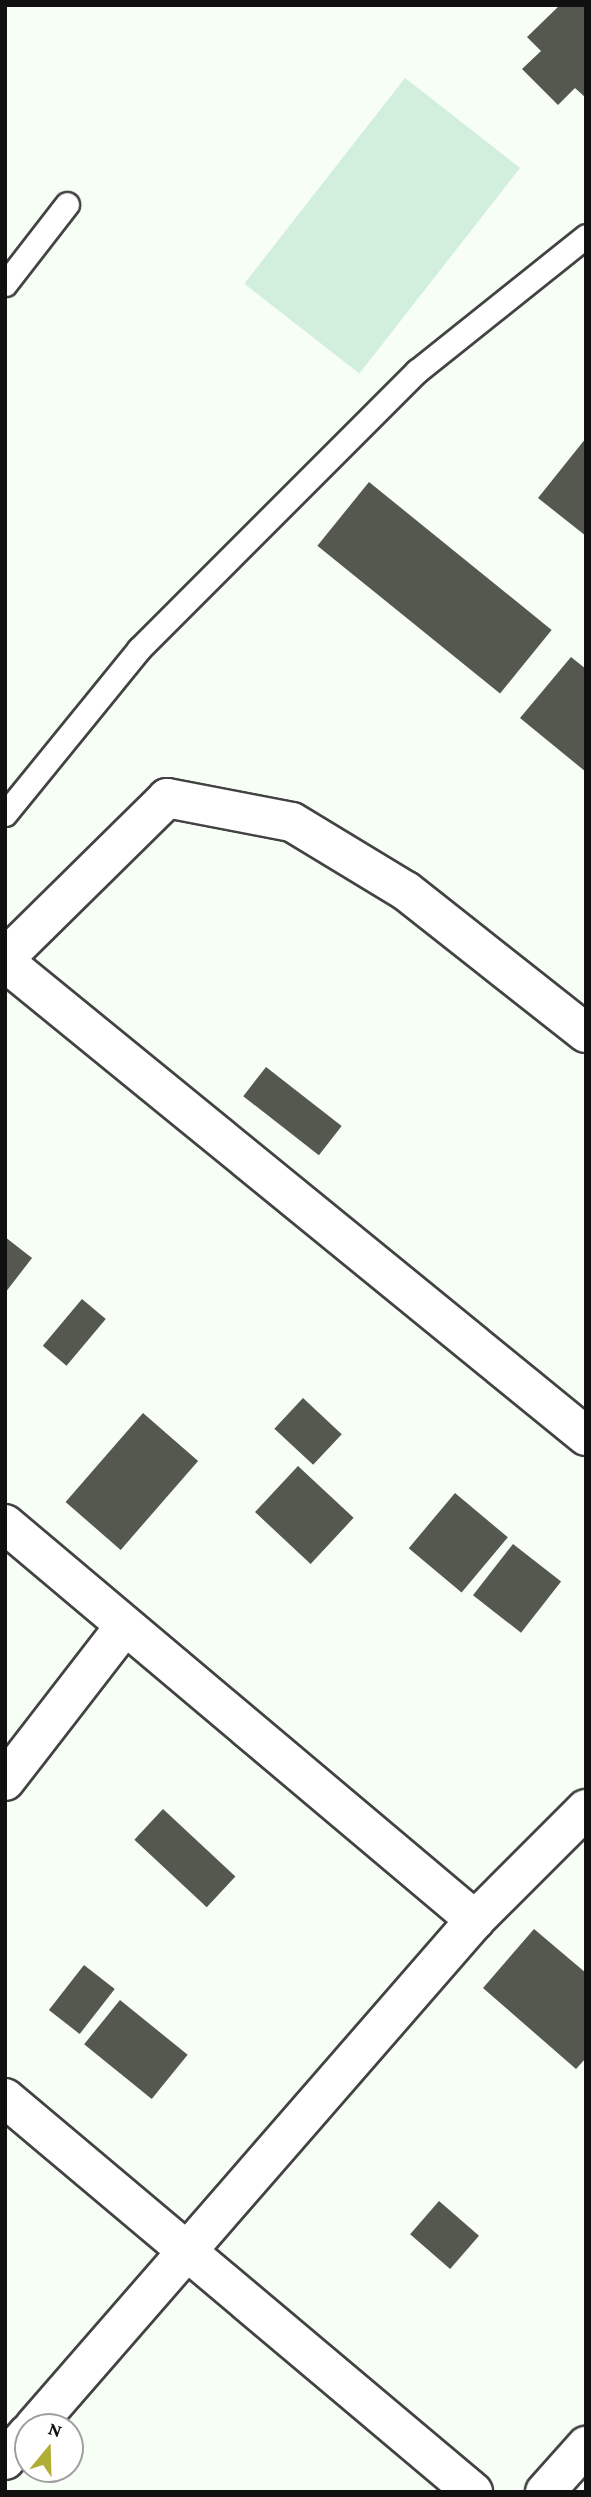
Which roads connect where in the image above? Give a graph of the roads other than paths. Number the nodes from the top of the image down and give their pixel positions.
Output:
1 (67, 204) dead end
2 (586, 236) edge
3 (5, 284) edge
4 (5, 814) edge
5 (5, 960) edge
6 (586, 1033) edge
7 (586, 1436) edge
8 (5, 1524) edge
9 (125, 1626) junction
10 (5, 1781) edge
11 (586, 1809) edge
12 (475, 1920) junction
13 (5, 2098) edge
14 (186, 2250) junction
15 (46, 2413) edge
16 (586, 2446) edge
17 (472, 2492) edge
18 (545, 2492) edge

1 - 3 lane
2 - 4 lane
5 - 6 street
5 - 7 street
8 - 9 street
9 - 10 street
9 - 12 street
11 - 12 street
12 - 14 street
13 - 14 street
14 - 15 street
14 - 17 street
16 - 18 street

